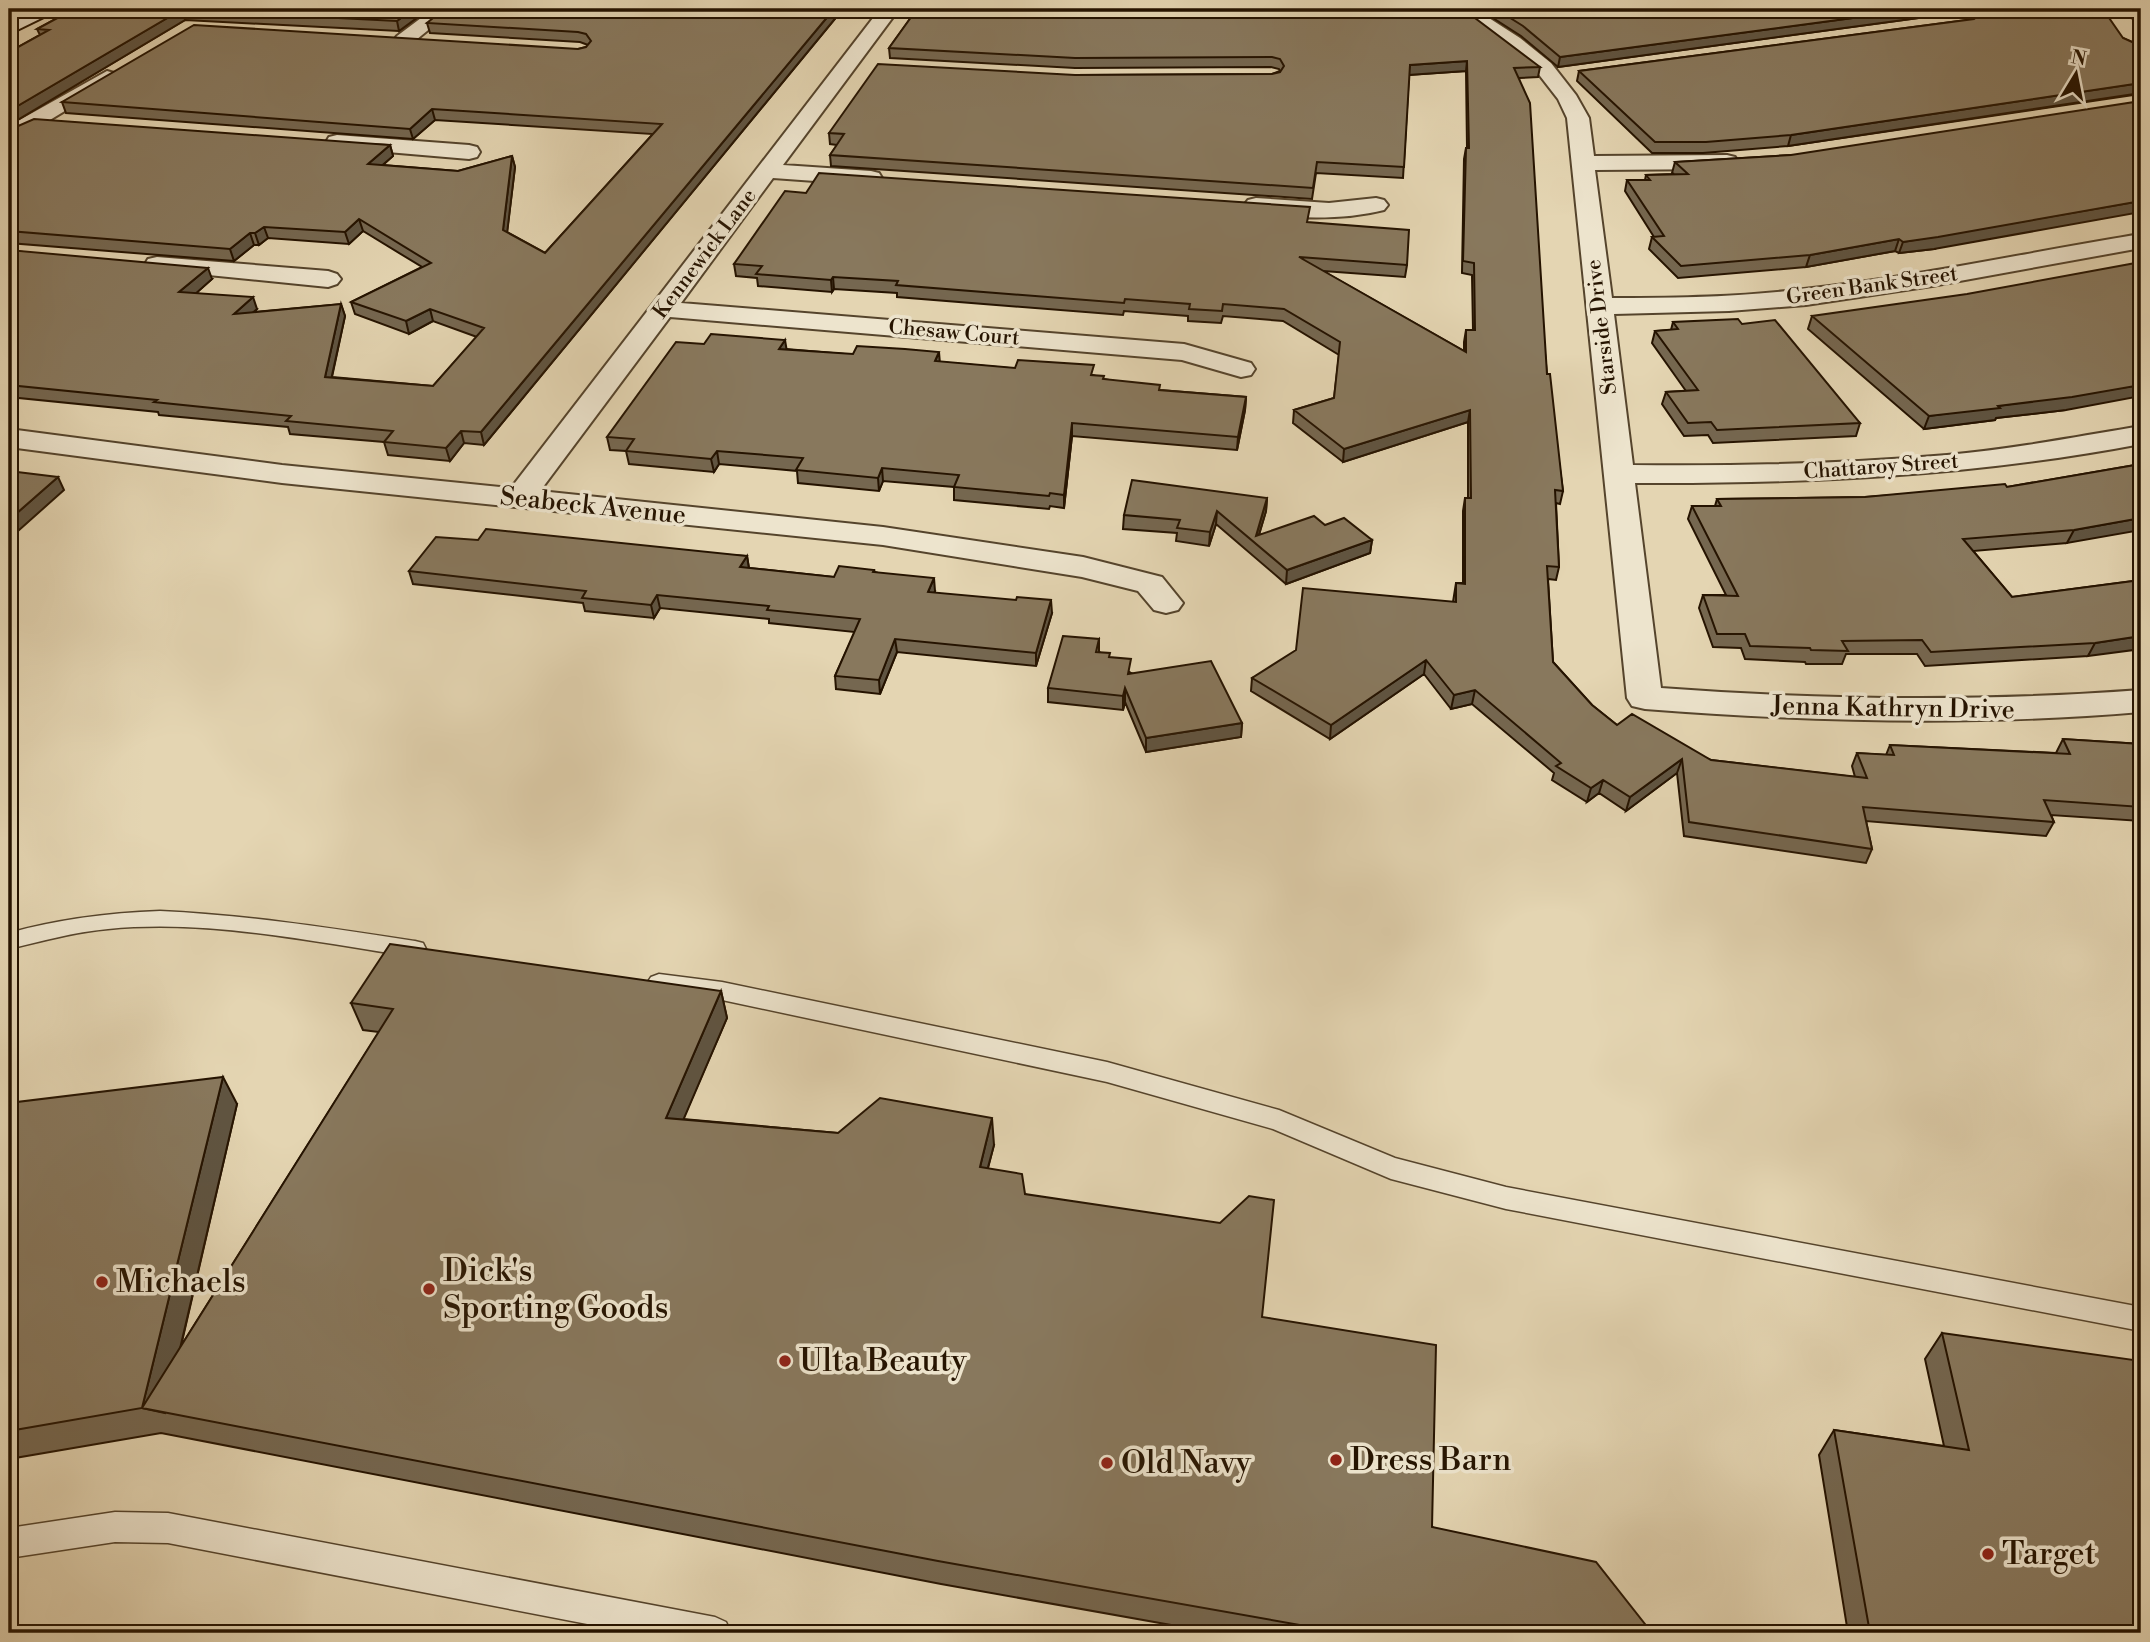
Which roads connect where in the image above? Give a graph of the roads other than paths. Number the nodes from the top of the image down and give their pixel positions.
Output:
1 (45, 9) edge
2 (444, 9) edge
3 (890, 9) edge
4 (1462, 9) edge
5 (2127, 9) edge
6 (2141, 15) edge
7 (9, 28) edge
8 (378, 38) edge
9 (404, 40) junction
10 (432, 41) edge
11 (850, 64) junction
12 (125, 66) edge
13 (876, 66) edge
14 (1581, 72) edge
15 (1554, 76) junction
16 (35, 120) junction
17 (76, 123) edge
18 (9, 135) edge
19 (320, 141) edge
20 (469, 152) dead end
21 (1746, 160) edge
22 (1583, 163) junction
23 (769, 171) junction
24 (892, 179) edge
25 (1233, 203) edge
26 (1376, 205) dead end
27 (2141, 241) edge
28 (134, 262) edge
29 (328, 279) dead end
30 (1600, 306) junction
31 (664, 309) junction
32 (1241, 369) dead end
33 (2141, 435) edge
34 (9, 438) edge
35 (1619, 474) junction
36 (519, 499) junction
37 (1166, 603) dead end
38 (1645, 698) joint
39 (2141, 701) edge
40 (9, 941) edge
41 (433, 952) edge
42 (640, 980) edge
43 (2141, 1320) edge
44 (9, 1543) edge
45 (715, 1633) edge

1 - 7 street
2 - 9 street
3 - 11 street, Kennewick Lane
4 - 15 street, Starside Drive
5 - 6 street
8 - 9 street
9 - 10 street
11 - 13 street
11 - 23 street, Kennewick Lane
12 - 16 street
14 - 15 street
15 - 22 street, Starside Drive
16 - 17 street
16 - 18 street
19 - 20 street
21 - 22 street
22 - 30 street, Starside Drive
23 - 24 street
23 - 31 street, Kennewick Lane
25 - 26 street
27 - 30 street, Green Bank Street
28 - 29 street
30 - 35 street, Starside Drive
31 - 32 street, Chesaw Court
31 - 36 street, Kennewick Lane
33 - 35 street, Chattaroy Street
34 - 36 street, Seabeck Avenue
35 - 38 street, Starside Drive
36 - 37 street, Seabeck Avenue
38 - 39 street, Jenna Kathryn Drive
40 - 41 lane
42 - 43 lane
44 - 45 lane

